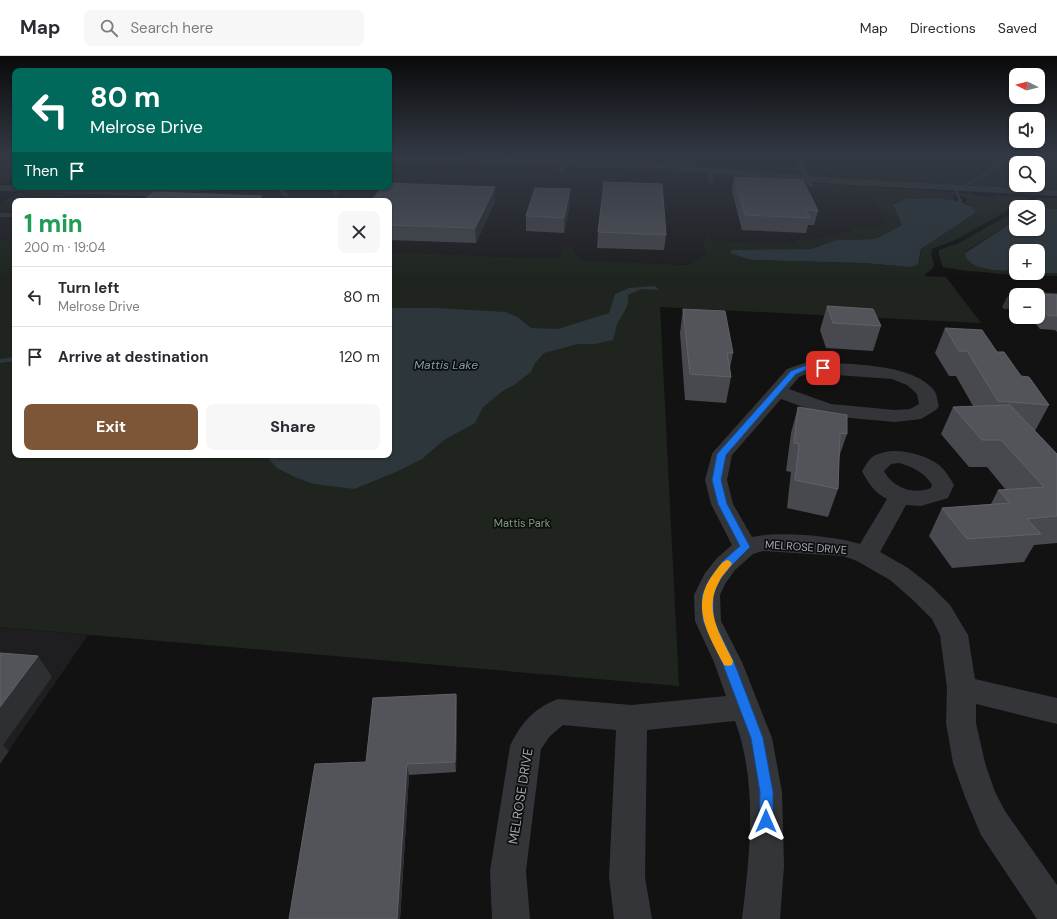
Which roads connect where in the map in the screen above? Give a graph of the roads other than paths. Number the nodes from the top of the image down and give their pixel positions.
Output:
1 (0, 215) edge
2 (12, 215) edge
3 (1045, 296) edge
4 (1057, 296) edge
5 (1009, 302) edge
6 (1007, 307) dead end
7 (777, 391) junction
8 (900, 496) dead end
9 (745, 547) junction
10 (866, 555) junction
11 (962, 688) junction
12 (746, 707) junction
13 (1057, 711) edge
14 (632, 718) junction
15 (1057, 917) edge
16 (511, 919) edge
17 (633, 919) edge
18 (761, 919) edge

1 - 2 lane
3 - 4 lane
5 - 6 lane
7 - 7 street
7 - 9 street
8 - 10 street
9 - 10 street, MELROSE DRIVE
9 - 12 street
10 - 11 street, MELROSE DRIVE
11 - 13 street
11 - 15 street, MELROSE DRIVE
12 - 14 street, MELROSE DRIVE
12 - 18 street
14 - 16 street, MELROSE DRIVE
14 - 17 street

